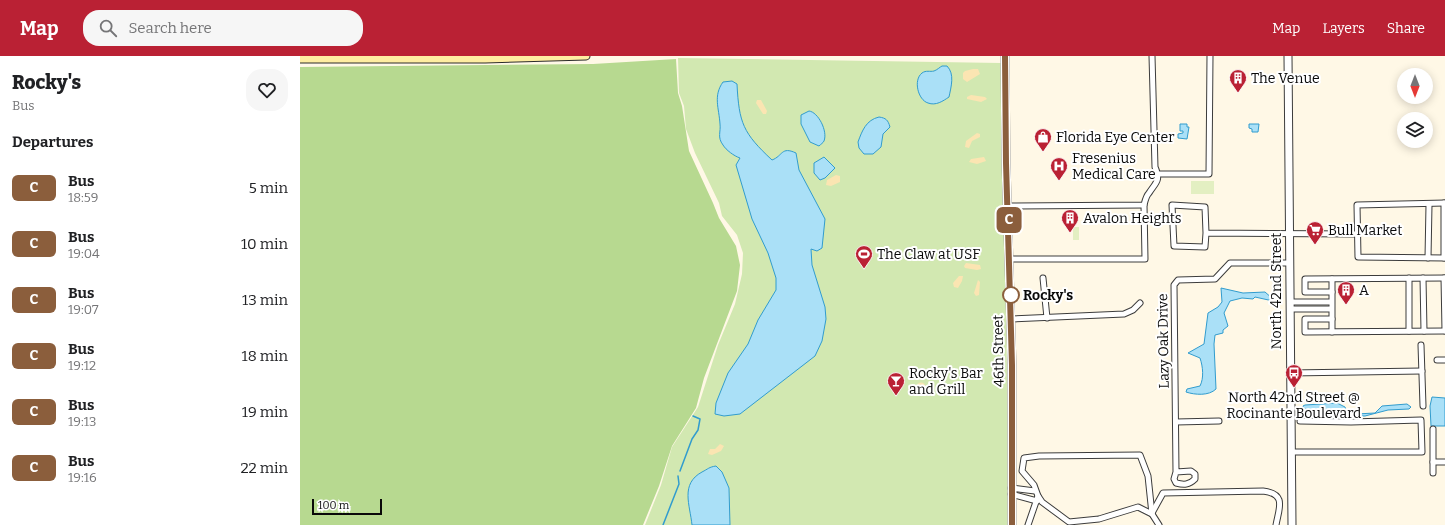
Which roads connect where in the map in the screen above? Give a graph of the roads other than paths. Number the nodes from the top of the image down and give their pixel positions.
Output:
1 (586, 56) edge
2 (1005, 56) edge
3 (1152, 56) edge
4 (1210, 56) edge
5 (1288, 56) edge
6 (456, 58) edge
7 (300, 59) edge
8 (1158, 174) junction
9 (1444, 203) edge
10 (1429, 204) junction
11 (1144, 205) junction
12 (1008, 206) junction
13 (1206, 233) junction
14 (1289, 234) junction
15 (1357, 234) junction
16 (1428, 258) junction
17 (1444, 258) edge
18 (1010, 259) junction
19 (1289, 263) junction
20 (1042, 278) dead end
21 (1409, 278) junction
22 (1423, 278) junction
23 (1444, 278) edge
24 (1332, 279) junction
25 (1332, 292) junction
26 (1331, 302) junction
27 (1140, 303) dead end
28 (1290, 306) junction
29 (1331, 309) junction
30 (1047, 318) junction
31 (1011, 319) junction
32 (1332, 319) junction
33 (1409, 331) junction
34 (1424, 331) junction
35 (1445, 331) edge
36 (1332, 332) junction
37 (1421, 346) dead end
38 (1437, 360) dead end
39 (1445, 360) edge
40 (1422, 371) junction
41 (1290, 373) junction
42 (1423, 406) dead end
43 (1219, 421) dead end
44 (1302, 421) dead end
45 (1176, 422) junction
46 (1433, 429) dead end
47 (1291, 452) junction
48 (1433, 462) junction
49 (1445, 462) edge
50 (1176, 472) dead end
51 (1433, 474) dead end
52 (1011, 491) junction
53 (1037, 498) junction
54 (1152, 514) junction
55 (1012, 525) edge
56 (1028, 525) edge
57 (1159, 525) edge
58 (1276, 525) edge
59 (1292, 525) edge

1 - 6 main road
2 - 12 street, 46th Street
3 - 8 street
4 - 8 street
5 - 14 street, North 42nd Street
6 - 7 main road
8 - 11 street
9 - 10 street
9 - 17 street
10 - 15 street
10 - 16 street
11 - 12 street
11 - 18 street
12 - 18 street, 46th Street
13 - 13 street
13 - 14 street
14 - 15 street
14 - 19 street, North 42nd Street
15 - 16 street
16 - 17 street
18 - 31 street, 46th Street
19 - 28 street, North 42nd Street
19 - 45 street, Lazy Oak Drive
20 - 30 street
21 - 22 street
21 - 24 street
21 - 33 street
22 - 23 street
22 - 34 street
23 - 35 street
24 - 25 street
24 - 25 street
25 - 26 street
26 - 28 street
26 - 29 street
27 - 30 street
28 - 29 street
28 - 41 street, North 42nd Street
29 - 32 street
30 - 31 street
31 - 52 street, 46th Street
32 - 36 street
32 - 36 street
33 - 34 street
33 - 36 street
34 - 35 street
37 - 40 street
38 - 39 street
40 - 41 street
40 - 42 street
41 - 47 street, North 42nd Street
43 - 45 street
44 - 47 street
45 - 50 street, Lazy Oak Drive
46 - 48 street
47 - 59 street, North 42nd Street
48 - 49 street
48 - 51 street
52 - 53 street
52 - 53 street
52 - 55 street, 46th Street
53 - 54 street
53 - 54 street
53 - 56 street
54 - 57 street
54 - 58 street

